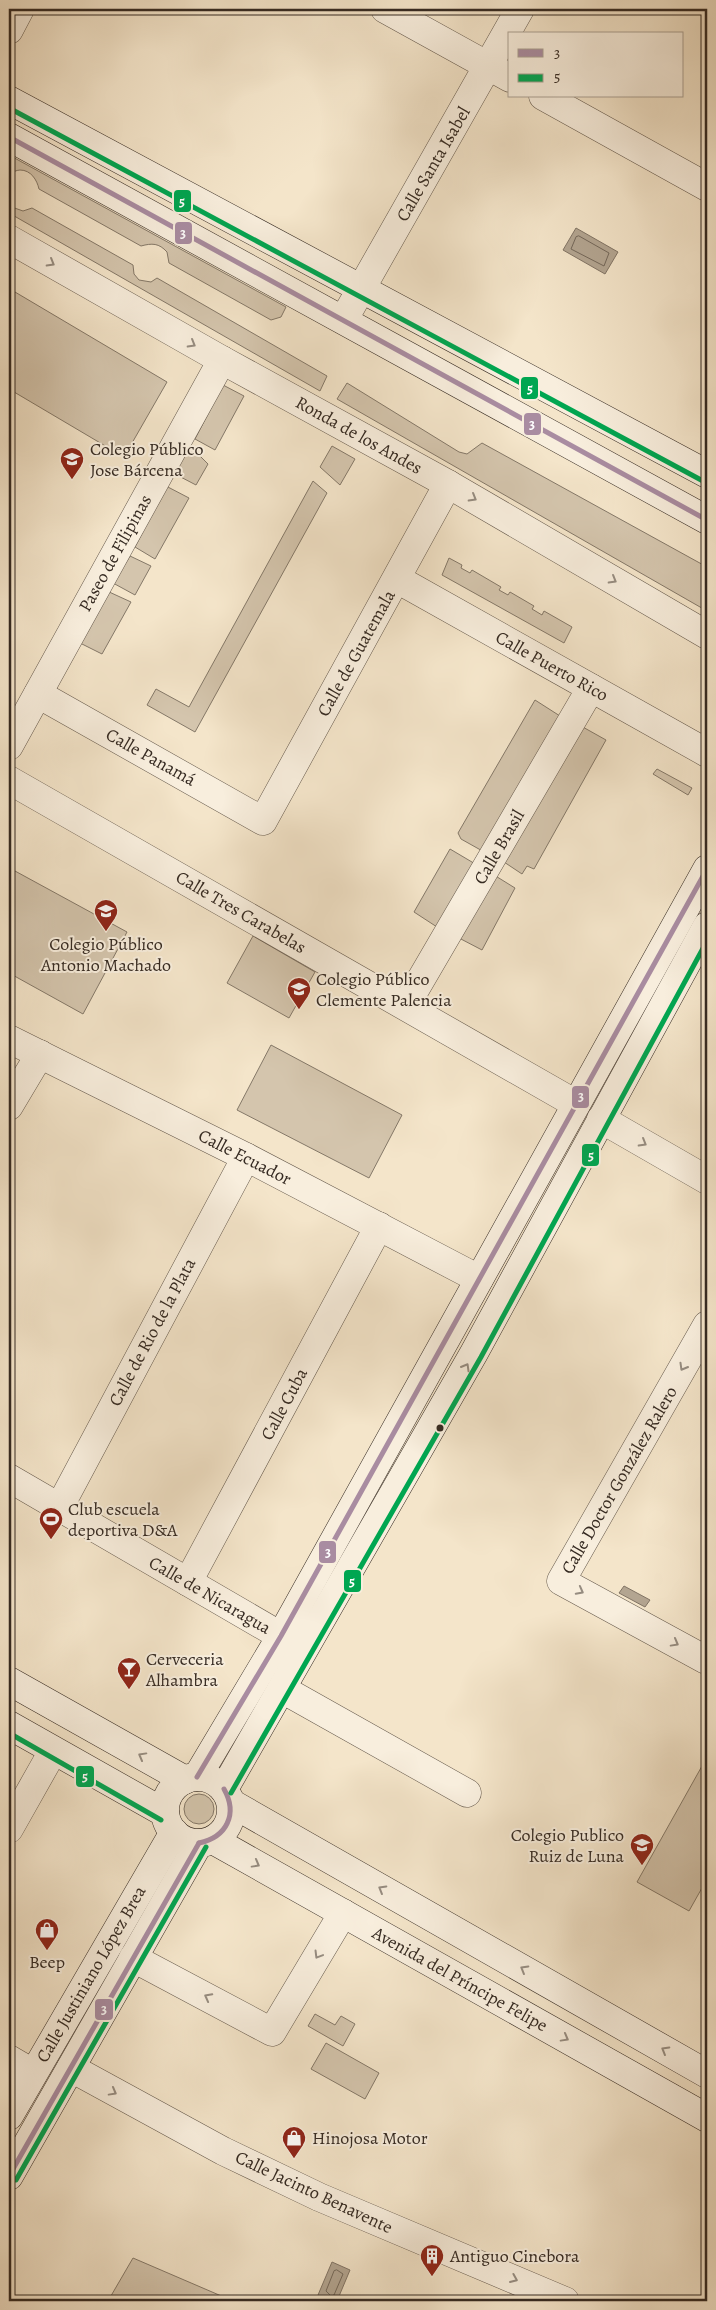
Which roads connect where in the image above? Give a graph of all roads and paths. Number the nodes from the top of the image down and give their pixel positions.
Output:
1 (20, 9) edge
2 (385, 9) edge
3 (520, 9) edge
4 (9, 30) edge
5 (513, 32) edge
6 (508, 47) edge
7 (500, 72) edge
8 (548, 98) edge
9 (9, 100) edge
10 (9, 137) edge
11 (707, 187) edge
12 (9, 239) edge
13 (362, 289) junction
14 (344, 320) junction
15 (222, 360) junction
16 (707, 474) edge
17 (448, 484) junction
18 (707, 520) edge
19 (397, 579) junction
20 (707, 635) edge
21 (591, 688) junction
22 (38, 694) junction
23 (9, 746) edge
24 (707, 753) edge
25 (9, 780) edge
26 (263, 821) joint
27 (707, 868) edge
28 (707, 926) edge
29 (406, 1006) junction
30 (9, 1039) edge
31 (40, 1054) junction
32 (576, 1104) junction
33 (9, 1106) edge
34 (601, 1119) junction
35 (246, 1157) junction
36 (707, 1180) edge
37 (379, 1226) junction
38 (479, 1279) junction
39 (707, 1325) edge
40 (9, 1478) edge
41 (59, 1508) junction
42 (188, 1582) junction
43 (281, 1636) junction
44 (707, 1658) edge
45 (9, 1681) edge
46 (282, 1689) junction
47 (9, 1725) edge
48 (53, 1751) junction
49 (191, 1778) junction
50 (467, 1793) dead end
51 (228, 1796) junction
52 (169, 1822) junction
53 (9, 1828) edge
54 (206, 1842) junction
55 (344, 1913) junction
56 (133, 1958) junction
57 (9, 2059) edge
58 (71, 2068) junction
59 (33, 2073) junction
60 (707, 2074) edge
61 (9, 2116) edge
62 (707, 2118) edge
63 (9, 2176) edge
64 (565, 2301) edge

1 - 4 street
2 - 7 street
3 - 5 street, Calle Santa Isabel
6 - 7 street, Calle Santa Isabel
7 - 13 street, Calle Santa Isabel
8 - 11 street
9 - 13 street
10 - 14 street
12 -> 15 street, Ronda de los Andes
13 - 14 street, Calle Santa Isabel
13 - 16 street
14 - 18 street
15 - 17 street, Ronda de los Andes
15 - 22 street, Paseo de Filipinas
17 - 19 street, Calle de Guatemala
17 -> 20 street, Ronda de los Andes
19 - 21 street, Calle Puerto Rico
19 - 26 street, Calle de Guatemala
21 - 24 street, Calle Puerto Rico
21 - 29 street, Calle Brasil
22 - 23 street, Paseo de Filipinas
22 - 26 street, Calle Panamá
25 - 29 street, Calle Tres Carabelas
27 - 32 street
28 - 34 street
29 - 32 street, Calle Tres Carabelas
30 - 31 street, Calle Ecuador
31 - 33 street
31 - 35 street, Calle Ecuador
32 - 38 street
34 -> 36 street
46 -> 34 street
35 - 37 street, Calle Ecuador
35 - 41 street, Calle de Rio de la Plata
37 - 38 street, Calle Ecuador
37 - 42 street, Calle Cuba
38 - 43 street
39 -> 44 street, Calle Doctor González Ralero
40 - 41 street, Calle de Nicaragua
41 - 42 street, Calle de Nicaragua
42 - 43 street, Calle de Nicaragua
43 - 49 street
49 -> 45 street
46 - 50 street
46 - 51 street
47 - 48 street
48 - 52 street
48 - 53 street
49 - 51 street
49 - 52 street
51 - 54 street
60 -> 51 street
52 - 54 street
52 - 59 street, Calle Justiniano López Brea
54 -> 55 street, Avenida del Príncipe Felipe
54 - 56 street, Calle Justiniano López Brea
55 -> 56 street
55 -> 62 street, Avenida del Príncipe Felipe
56 - 58 street, Calle Justiniano López Brea
57 - 59 street
58 - 63 street, Calle Justiniano López Brea
58 -> 64 street, Calle Jacinto Benavente
59 - 61 street, Calle Justiniano López Brea

